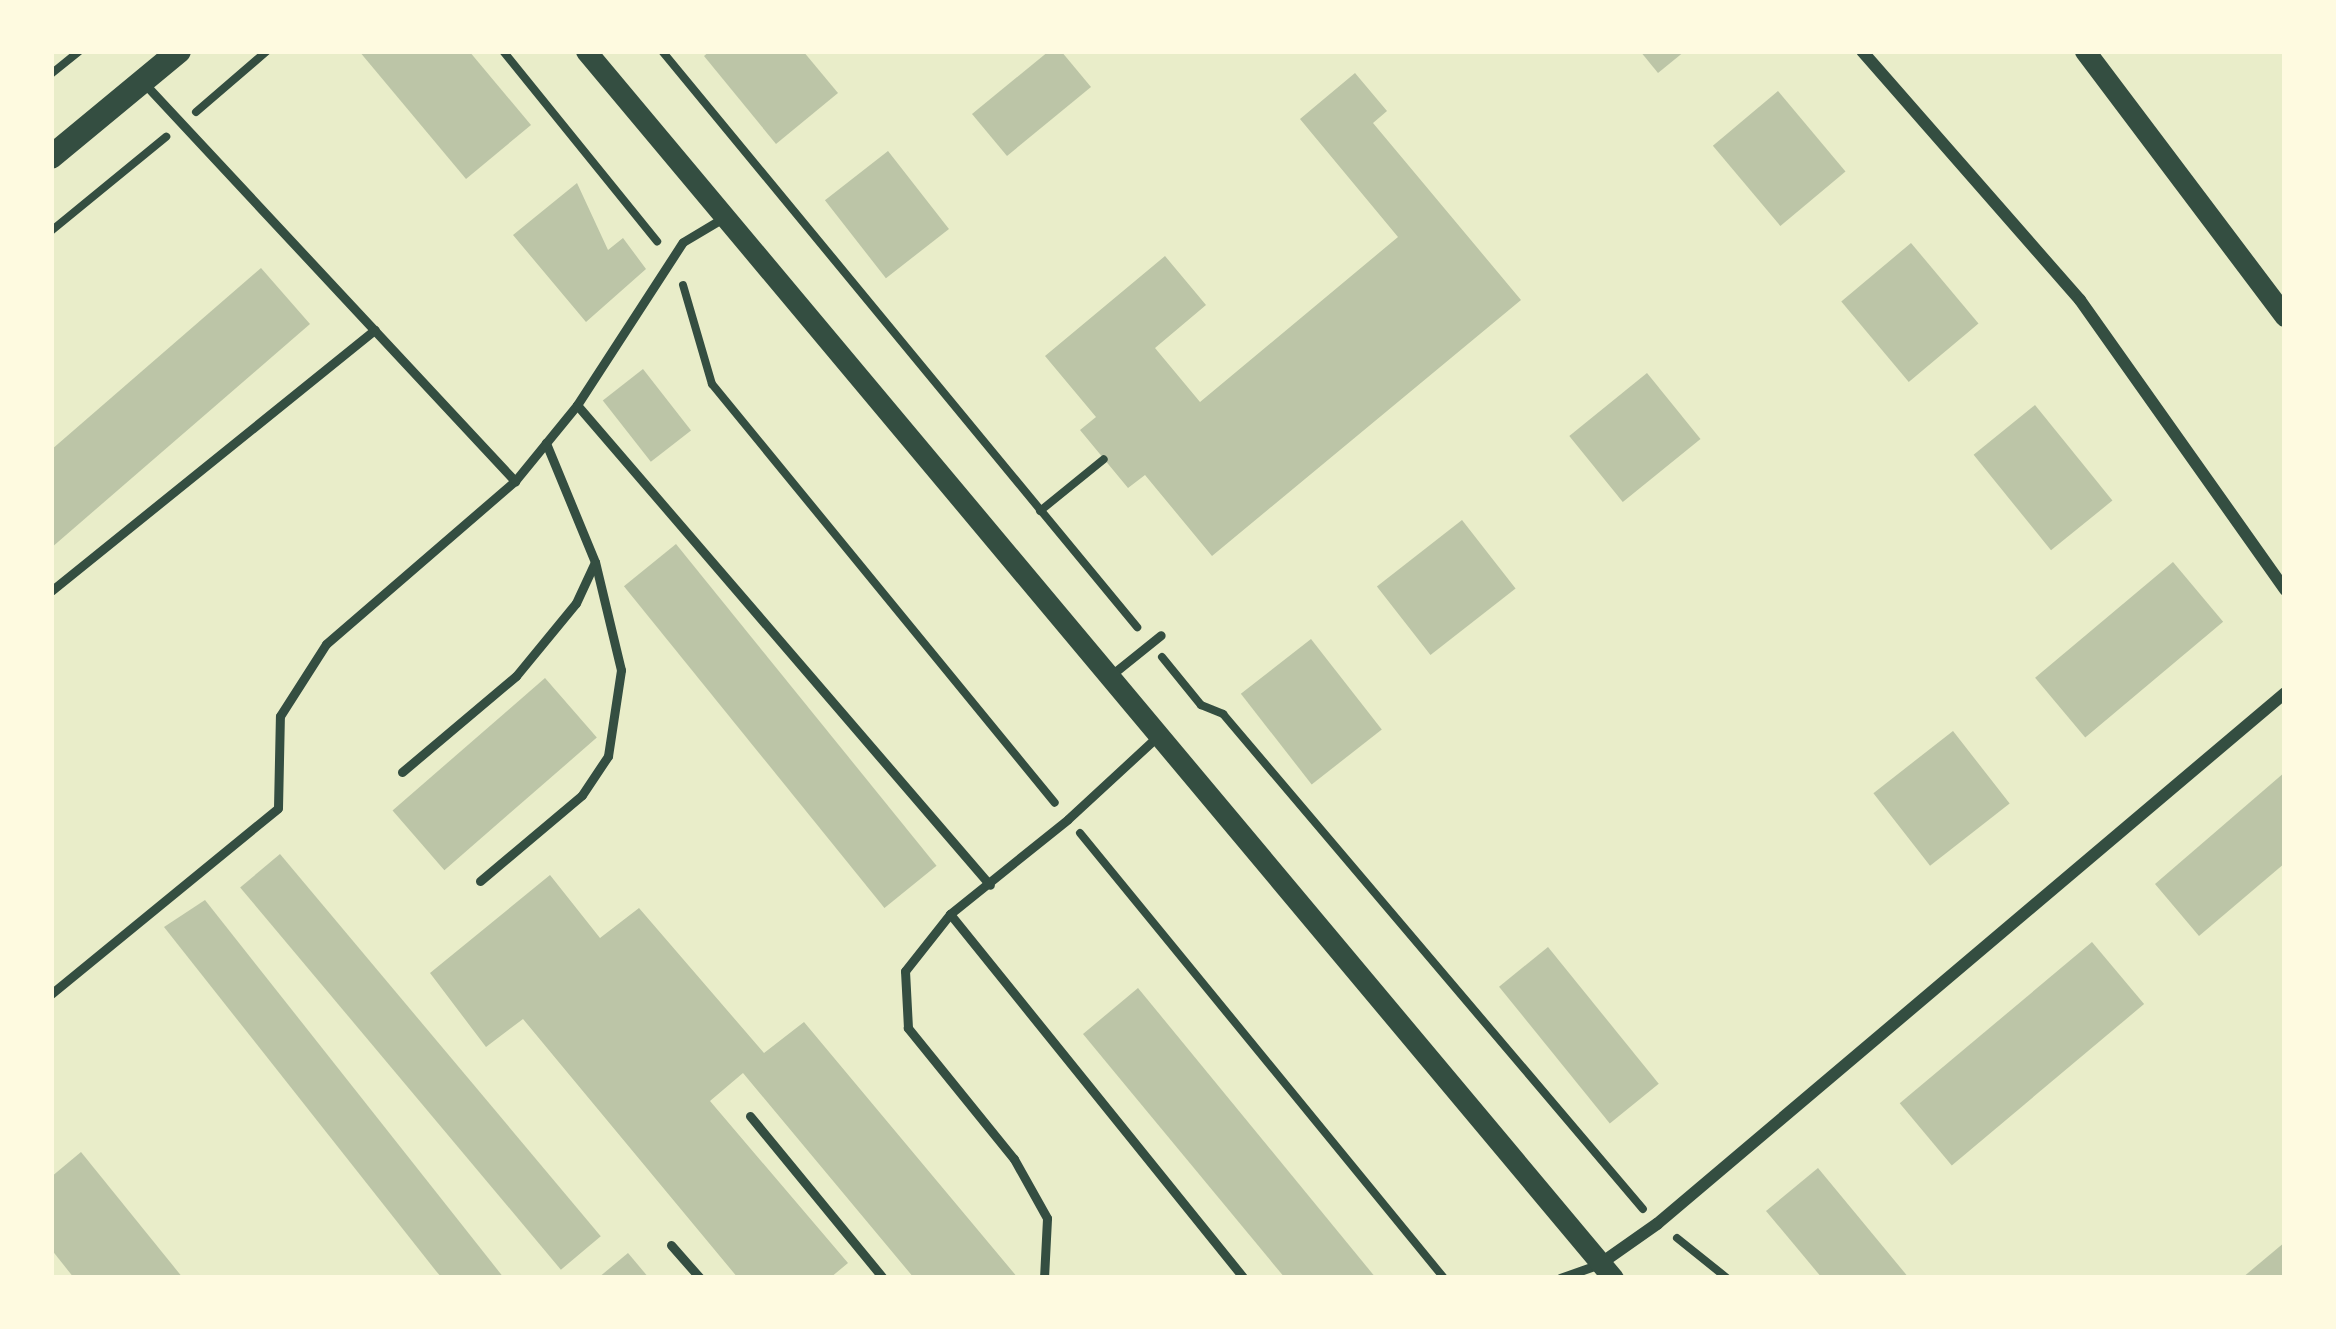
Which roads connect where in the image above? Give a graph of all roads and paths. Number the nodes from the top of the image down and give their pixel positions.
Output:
1 (79, 51) edge
2 (179, 51) edge
3 (267, 51) edge
4 (503, 51) edge
5 (586, 51) edge
6 (662, 51) edge
7 (1862, 51) edge
8 (2085, 51) edge
9 (51, 74) edge
10 (142, 82) junction
11 (182, 125) junction
12 (51, 157) edge
13 (725, 217) junction
14 (51, 231) edge
15 (671, 258) junction
16 (2285, 316) edge
17 (375, 330) junction
18 (712, 384) dead end
19 (577, 405) junction
20 (546, 443) junction
21 (1104, 459) dead end
22 (514, 481) junction
23 (1040, 511) junction
24 (595, 562) junction
25 (2285, 590) edge
26 (51, 591) edge
27 (1161, 634) dead end
28 (1150, 643) junction
29 (1110, 676) junction
30 (2285, 693) edge
31 (1159, 735) junction
32 (402, 772) dead end
33 (480, 881) dead end
34 (990, 885) junction
35 (950, 914) junction
36 (51, 994) edge
37 (750, 1116) dead end
38 (1657, 1224) junction
39 (671, 1245) dead end
40 (1606, 1271) edge
41 (700, 1278) edge
42 (884, 1278) edge
43 (1044, 1278) edge
44 (1244, 1278) edge
45 (1560, 1278) edge
46 (1727, 1278) edge

1 - 9 path
2 - 10 main road
3 - 11 path
4 - 15 path
5 - 13 street
6 - 23 path
7 - 25 street
8 - 16 street
10 - 11 lane
10 - 12 main road
11 - 14 path
11 - 17 lane
13 - 15 lane
13 - 29 street
15 - 18 path
15 - 19 lane
17 - 22 lane
17 - 26 lane
19 - 20 lane
19 - 34 lane
20 - 22 lane
20 - 24 lane
21 - 23 path
22 - 36 lane
23 - 28 path
24 - 32 lane
24 - 33 lane
27 - 28 lane
28 - 29 lane
28 - 38 path
29 - 31 street
30 - 38 street
31 - 34 lane
31 - 40 street
34 - 35 lane
35 - 43 lane
35 - 44 lane
37 - 42 lane
38 - 40 street
38 - 46 path
39 - 41 lane
40 - 45 lane

